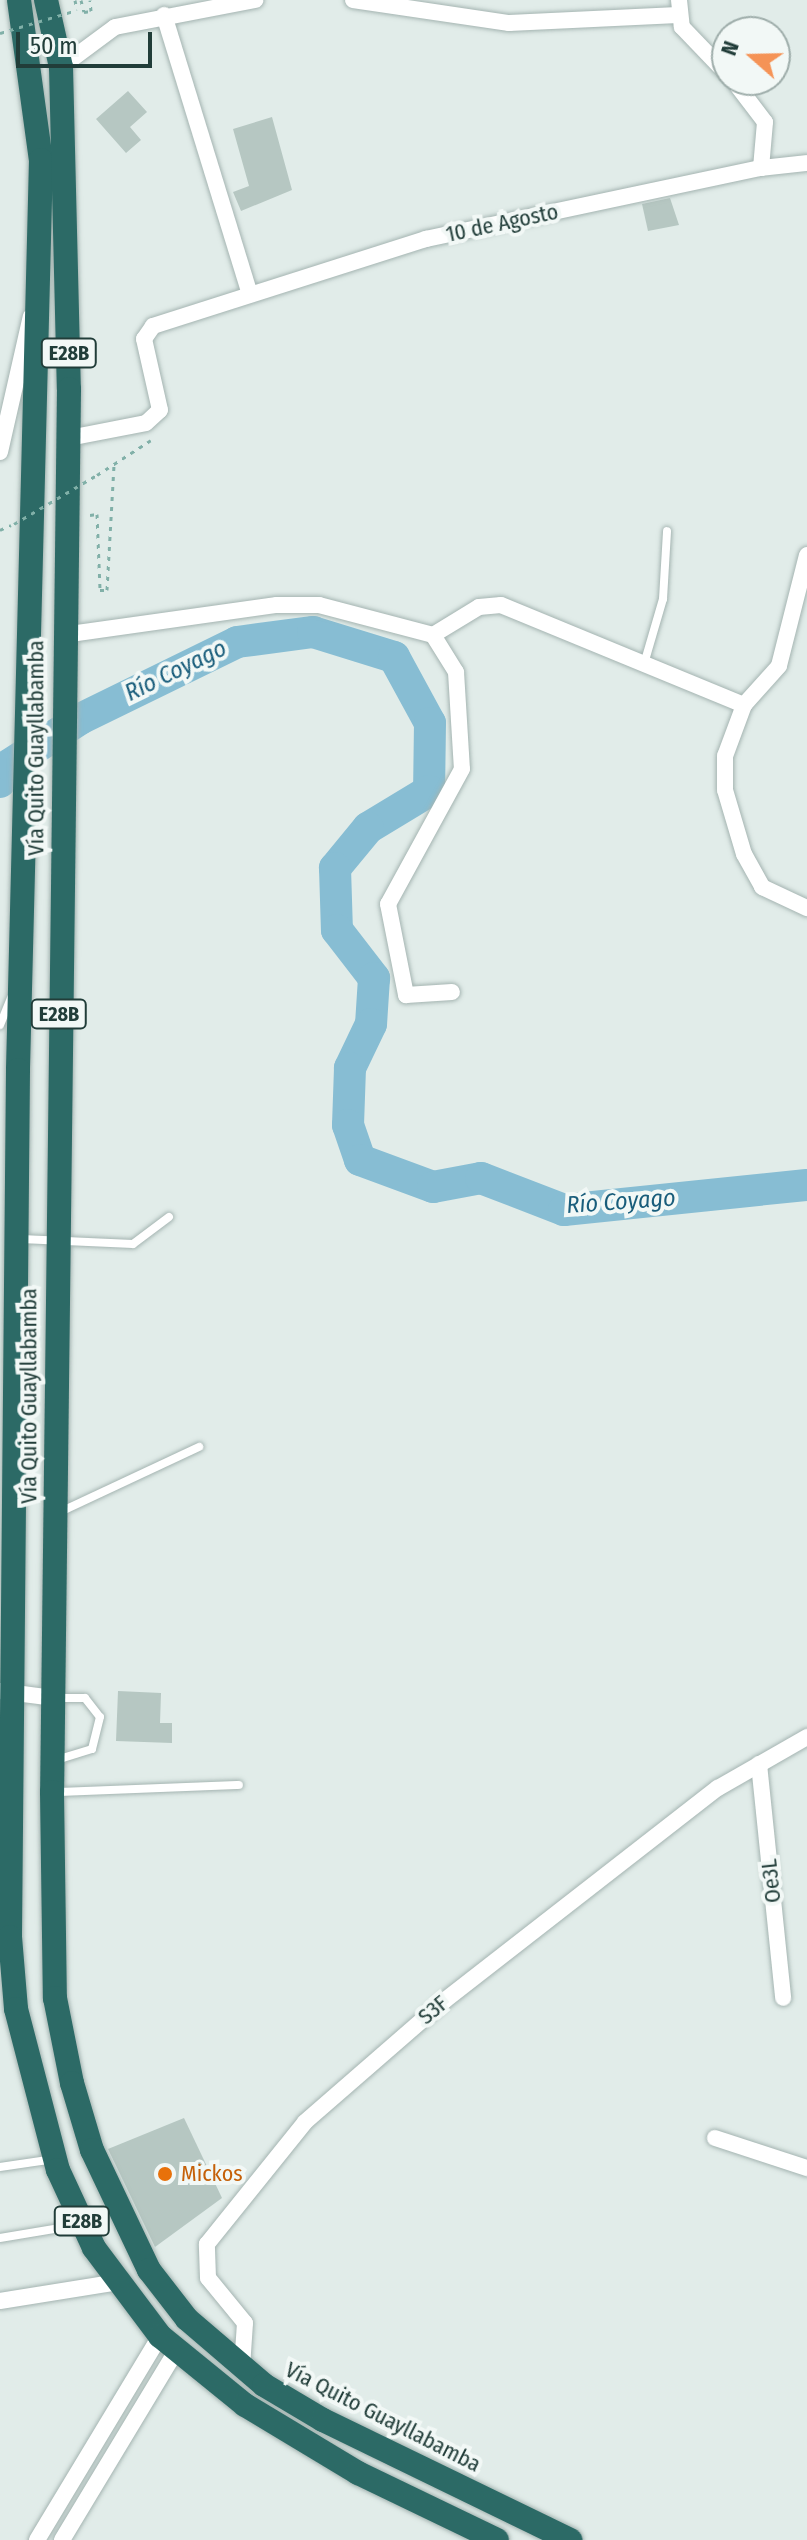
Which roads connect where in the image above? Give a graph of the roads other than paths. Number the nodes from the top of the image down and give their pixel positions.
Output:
1 (19, 0) edge
2 (46, 0) edge
3 (255, 0) edge
4 (353, 0) edge
5 (679, 8) edge
6 (164, 15) junction
7 (711, 52) edge
8 (61, 67) junction
9 (745, 96) edge
10 (807, 163) edge
11 (761, 168) junction
12 (40, 288) junction
13 (249, 291) junction
14 (69, 438) junction
15 (0, 452) edge
16 (667, 531) dead end
17 (807, 555) edge
18 (63, 635) junction
19 (433, 635) junction
20 (644, 664) junction
21 (744, 705) junction
22 (807, 908) edge
23 (22, 967) junction
24 (452, 992) dead end
25 (0, 1025) edge
26 (169, 1217) dead end
27 (20, 1239) junction
28 (55, 1239) junction
29 (8, 1380) edge
30 (199, 1447) dead end
31 (54, 1516) junction
32 (7, 1694) edge
33 (53, 1698) junction
34 (807, 1737) edge
35 (53, 1760) junction
36 (759, 1764) junction
37 (239, 1785) dead end
38 (52, 1792) junction
39 (783, 1998) dead end
40 (715, 2138) dead end
41 (54, 2159) junction
42 (0, 2167) edge
43 (807, 2168) edge
44 (83, 2224) junction
45 (0, 2238) edge
46 (118, 2282) junction
47 (0, 2301) edge
48 (168, 2344) junction
49 (242, 2367) junction
50 (37, 2540) edge
51 (62, 2540) edge
52 (497, 2540) edge
53 (570, 2540) edge

1 - 12 highway, E28B
2 - 8 highway, Vía Quito Guayllabamba / E28B
3 - 6 street
4 - 5 street
5 - 7 street
6 - 8 street
6 - 13 street
8 - 14 highway, Vía Quito Guayllabamba / E28B
9 - 11 street
10 - 11 street, 10 de Agosto
11 - 13 street, 10 de Agosto
12 - 15 street
12 - 23 highway, E28B
13 - 14 street, 10 de Agosto
14 - 18 highway, Vía Quito Guayllabamba / E28B
16 - 20 lane
17 - 21 street
18 - 19 street
18 - 28 highway, Vía Quito Guayllabamba / E28B
19 - 20 street
19 - 24 street
20 - 21 street
21 - 22 street
23 - 25 lane
23 - 27 highway, E28B
26 - 28 lane
27 - 28 lane
27 - 29 highway, E28B
28 - 31 highway, Vía Quito Guayllabamba / E28B
29 - 32 highway, E28B
30 - 31 lane
31 - 33 highway, Vía Quito Guayllabamba / E28B
32 - 33 street
32 - 41 highway, E28B
33 - 35 highway, Vía Quito Guayllabamba / E28B
33 - 35 lane
34 - 36 street, S3F
35 - 38 highway, Vía Quito Guayllabamba / E28B
36 - 39 street, Oe3L
36 - 49 street, S3F
37 - 38 lane
38 - 49 highway, Vía Quito Guayllabamba / E28B
40 - 43 street
41 - 42 lane
41 - 44 highway, E28B
44 - 45 lane
44 - 46 highway, E28B
46 - 47 street
46 - 48 highway, E28B
48 - 50 street
48 - 51 street
48 - 52 highway, E28B
49 - 53 highway, Vía Quito Guayllabamba / E28B

